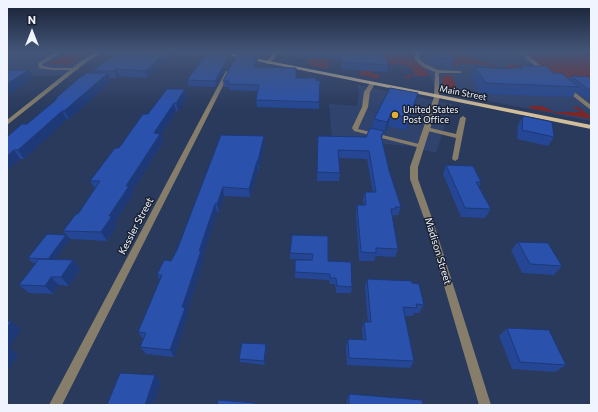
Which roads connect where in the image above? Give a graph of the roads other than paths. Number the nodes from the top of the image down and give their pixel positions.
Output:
1 (72, 71) edge
2 (229, 71) edge
3 (309, 71) edge
4 (437, 71) edge
5 (442, 71) edge
6 (544, 71) edge
7 (460, 72) dead end
8 (552, 78) edge
9 (372, 84) junction
10 (564, 86) edge
11 (437, 97) junction
12 (591, 108) edge
13 (464, 118) dead end
14 (7, 123) edge
15 (591, 127) edge
16 (426, 129) junction
17 (459, 137) junction
18 (420, 146) junction
19 (455, 159) dead end
20 (55, 405) edge
21 (485, 405) edge

1 - 14 street
2 - 20 street, Kessler Street
3 - 9 main road, Main Street
4 - 11 street, Madison Street
5 - 7 street
6 - 8 street
9 - 11 main road, Main Street
9 - 18 street
10 - 12 street
11 - 15 main road, Main Street
11 - 16 street, Madison Street
13 - 17 street
16 - 17 street
16 - 18 street, Madison Street
17 - 19 street
18 - 21 street, Madison Street

